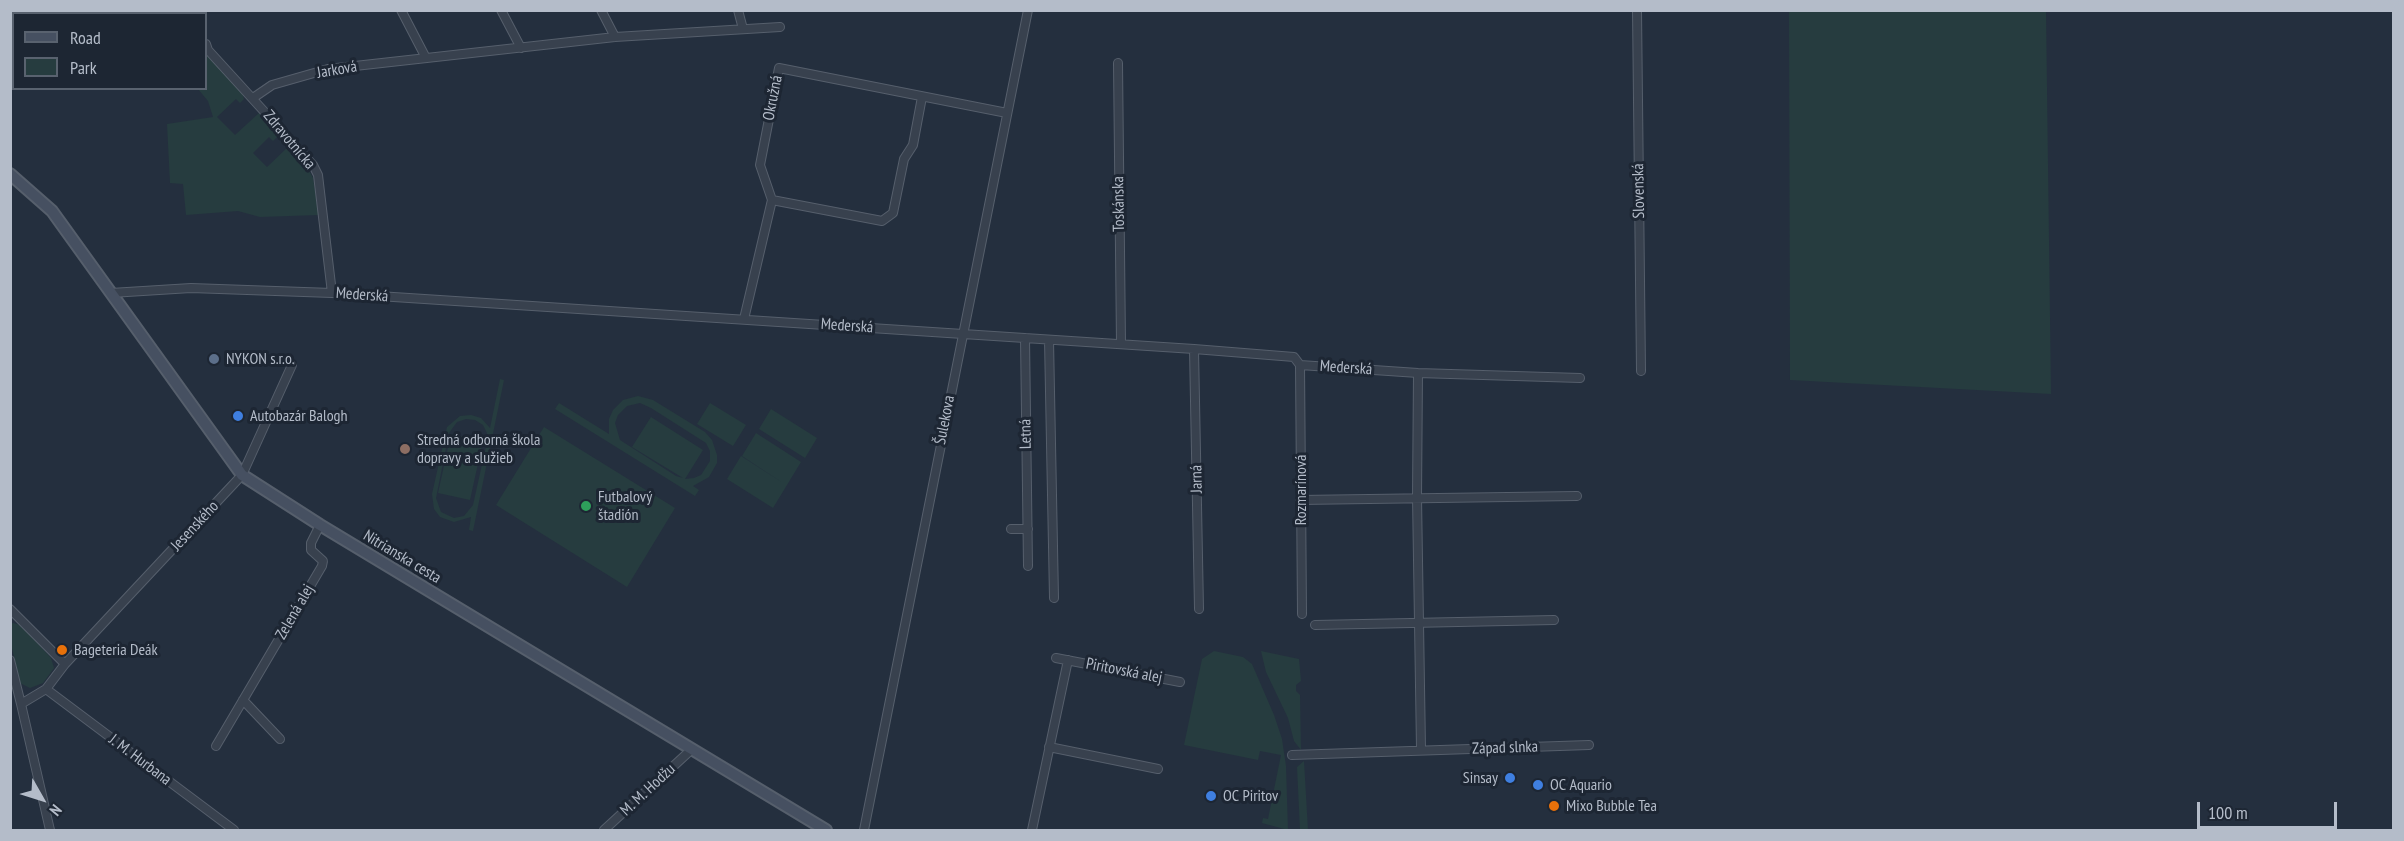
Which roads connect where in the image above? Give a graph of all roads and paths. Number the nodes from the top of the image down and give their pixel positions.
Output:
1 (401, 10) edge
2 (501, 10) edge
3 (601, 10) edge
4 (738, 10) edge
5 (1028, 10) edge
6 (1637, 10) edge
7 (780, 27) dead end
8 (743, 29) junction
9 (615, 37) junction
10 (207, 47) edge
11 (521, 48) junction
12 (426, 58) junction
13 (1118, 63) dead end
14 (922, 97) junction
15 (253, 98) junction
16 (1007, 113) junction
17 (10, 174) edge
18 (772, 200) junction
19 (111, 293) junction
20 (332, 293) junction
21 (744, 320) junction
22 (962, 334) junction
23 (1025, 339) junction
24 (1049, 340) junction
25 (1121, 344) junction
26 (1194, 349) junction
27 (292, 365) dead end
28 (1300, 365) junction
29 (1641, 371) dead end
30 (1418, 373) junction
31 (1580, 378) dead end
32 (242, 475) junction
33 (1577, 496) dead end
34 (1417, 498) junction
35 (1300, 500) junction
36 (320, 525) junction
37 (1011, 529) dead end
38 (1028, 529) junction
39 (1028, 566) dead end
40 (1054, 598) dead end
41 (10, 609) edge
42 (1199, 609) dead end
43 (1302, 614) dead end
44 (1554, 620) dead end
45 (1420, 622) junction
46 (1315, 625) dead end
47 (1056, 658) dead end
48 (10, 660) edge
49 (1068, 660) junction
50 (64, 664) junction
51 (1180, 682) dead end
52 (46, 689) junction
53 (243, 700) junction
54 (21, 704) junction
55 (280, 739) dead end
56 (1588, 745) dead end
57 (216, 746) dead end
58 (1048, 747) junction
59 (1421, 749) junction
60 (692, 750) junction
61 (1292, 755) dead end
62 (1158, 769) dead end
63 (50, 831) edge
64 (234, 831) edge
65 (604, 831) edge
66 (826, 831) edge
67 (864, 831) edge
68 (1032, 831) edge

1 - 12 street
2 - 11 street
3 - 9 street
4 - 8 street
5 - 16 street, Šulekova
6 - 29 street, Slovenská
7 - 8 street, Jarková
8 - 9 street, Jarková
9 - 11 street, Jarková
10 - 15 street, Zdravotnícka
11 - 12 street, Jarková
12 - 15 street, Jarková
13 - 25 street, Toskánska
14 - 16 street, Okružná
14 - 18 street
14 - 18 street, Okružná
15 - 20 street, Zdravotnícka
16 - 22 street, Šulekova
17 - 19 main road, Nitrianska cesta
18 - 21 street
19 - 20 street, Mederská
19 - 32 main road, Nitrianska cesta
20 - 21 street, Mederská
21 - 22 street, Mederská
22 - 23 street, Mederská
22 - 67 street, Šulekova
23 - 24 street, Mederská
23 - 38 street, Letná
24 - 25 street, Mederská
24 - 40 street
25 - 26 street, Mederská
26 - 28 street, Mederská
26 - 42 street, Jarná
27 - 32 street, Jesenského
28 - 30 street, Mederská
28 - 35 street, Rozmarínová
30 - 31 street, Mederská
30 - 34 street
32 - 36 main road, Nitrianska cesta
32 - 50 street, Jesenského
33 - 34 street
34 - 35 street
34 - 45 street
35 - 43 street, Rozmarínová
36 - 53 street, Zelená alej
36 - 60 main road, Nitrianska cesta
37 - 38 street
38 - 39 street, Letná
41 - 50 street
44 - 45 street
45 - 46 street
45 - 59 street
47 - 49 street, Piritovská alej
48 - 54 street
49 - 51 street, Piritovská alej
49 - 58 street, Piritovská alej
50 - 52 street, Jesenského
52 - 54 street
52 - 64 street, J. M. Hurbana
53 - 55 street
53 - 57 street, Zelená alej
54 - 63 street
56 - 59 street, Západ slnka
58 - 62 street
58 - 68 street, Piritovská alej
59 - 61 street, Západ slnka
60 - 65 street, M. M. Hodžu
60 - 66 main road, Nitrianska cesta

